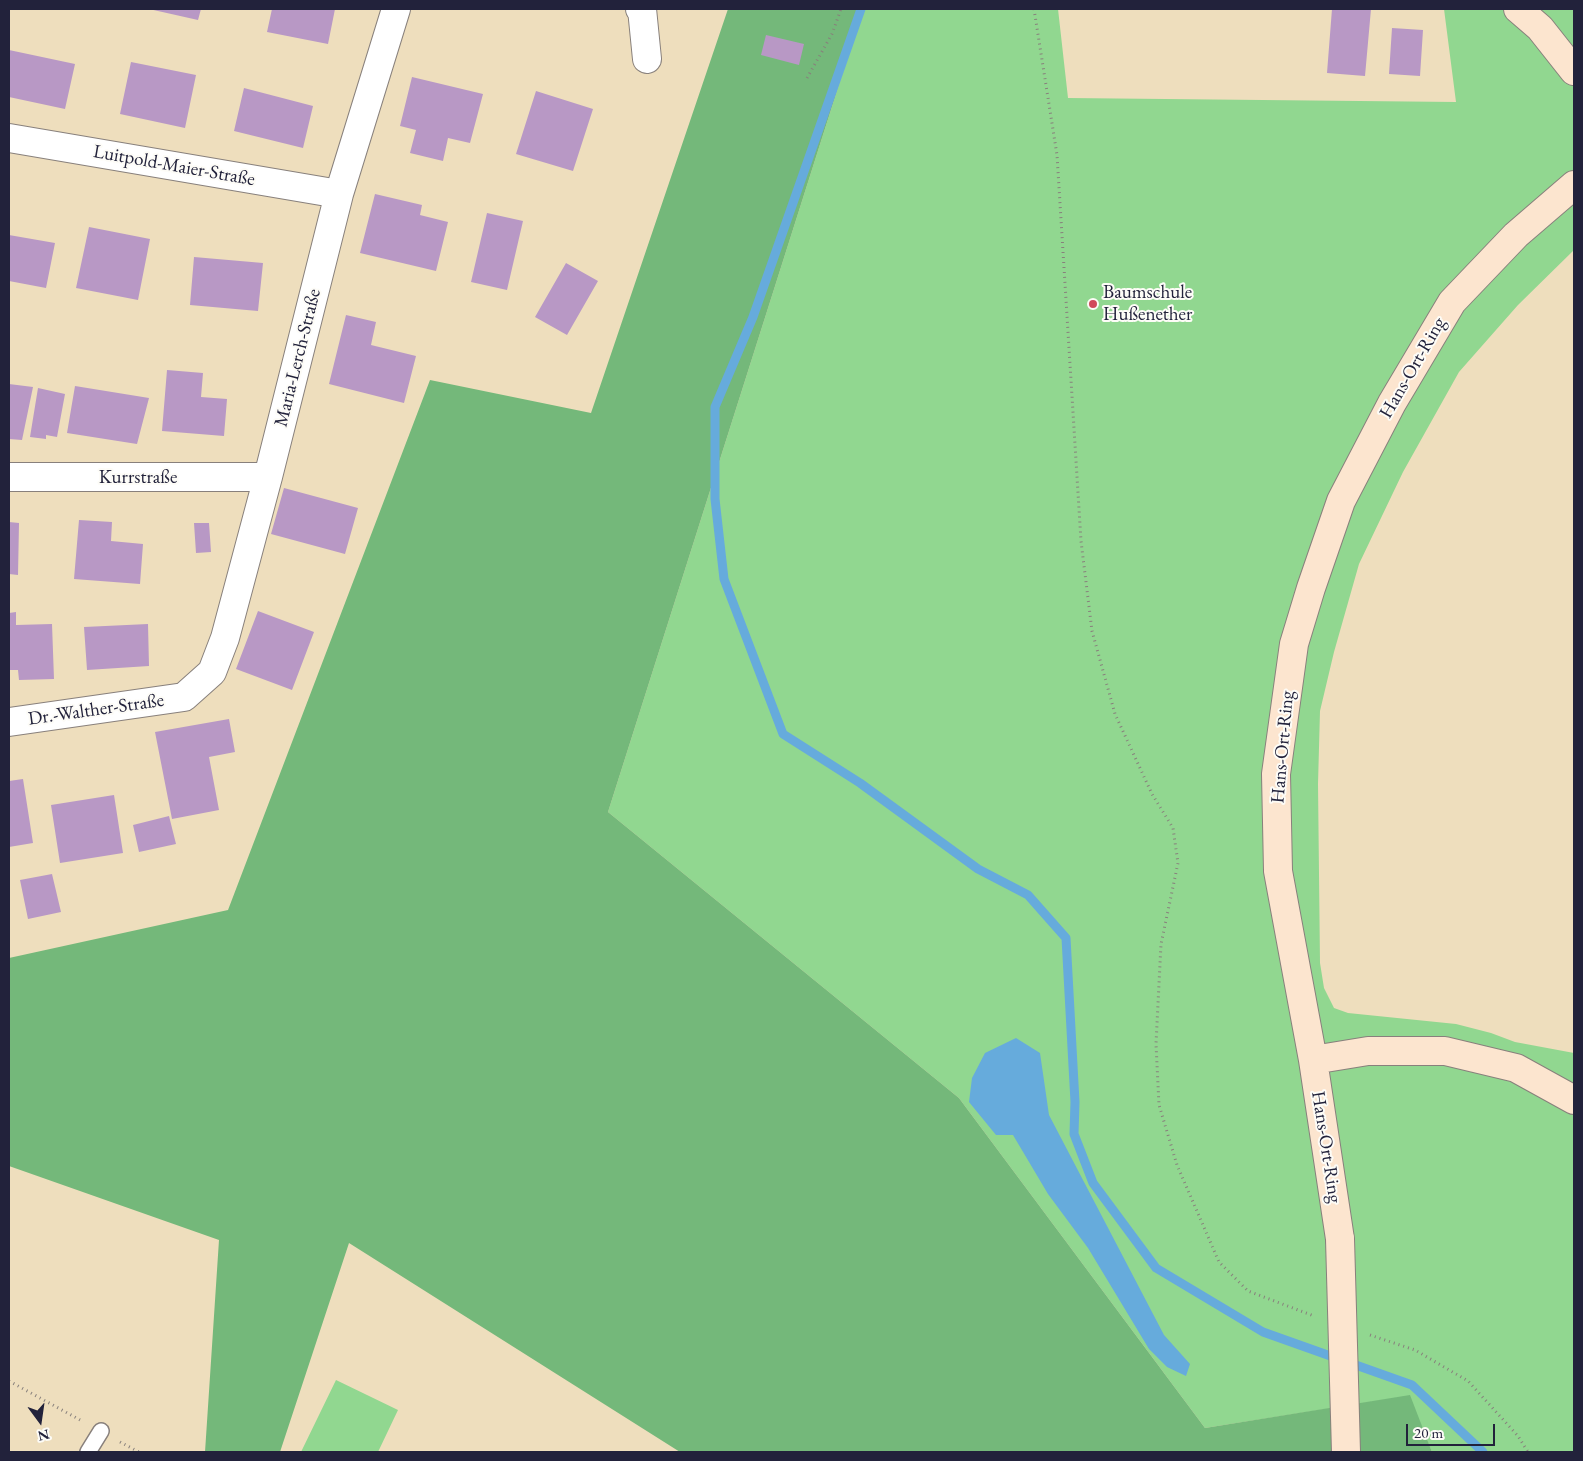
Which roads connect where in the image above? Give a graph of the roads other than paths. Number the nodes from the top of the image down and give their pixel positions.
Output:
1 (396, 9) edge
2 (640, 9) edge
3 (1518, 9) edge
4 (647, 59) dead end
5 (1574, 71) edge
6 (9, 138) edge
7 (1574, 185) edge
8 (339, 194) junction
9 (9, 477) edge
10 (268, 477) junction
11 (184, 697) joint
12 (9, 722) edge
13 (1313, 1060) junction
14 (1574, 1100) edge
15 (100, 1431) road end
16 (88, 1452) edge
17 (1346, 1452) edge

1 - 8 street, Maria-Lerch-Straße
2 - 4 street
3 - 5 main road
6 - 8 street, Luitpold-Maier-Straße
7 - 13 main road, Hans-Ort-Ring
8 - 10 street, Maria-Lerch-Straße
9 - 10 street, Kurrstraße
10 - 11 street, Maria-Lerch-Straße
11 - 12 street, Dr.-Walther-Straße
13 - 14 main road
13 - 17 main road, Hans-Ort-Ring, bridge
15 - 16 lane

